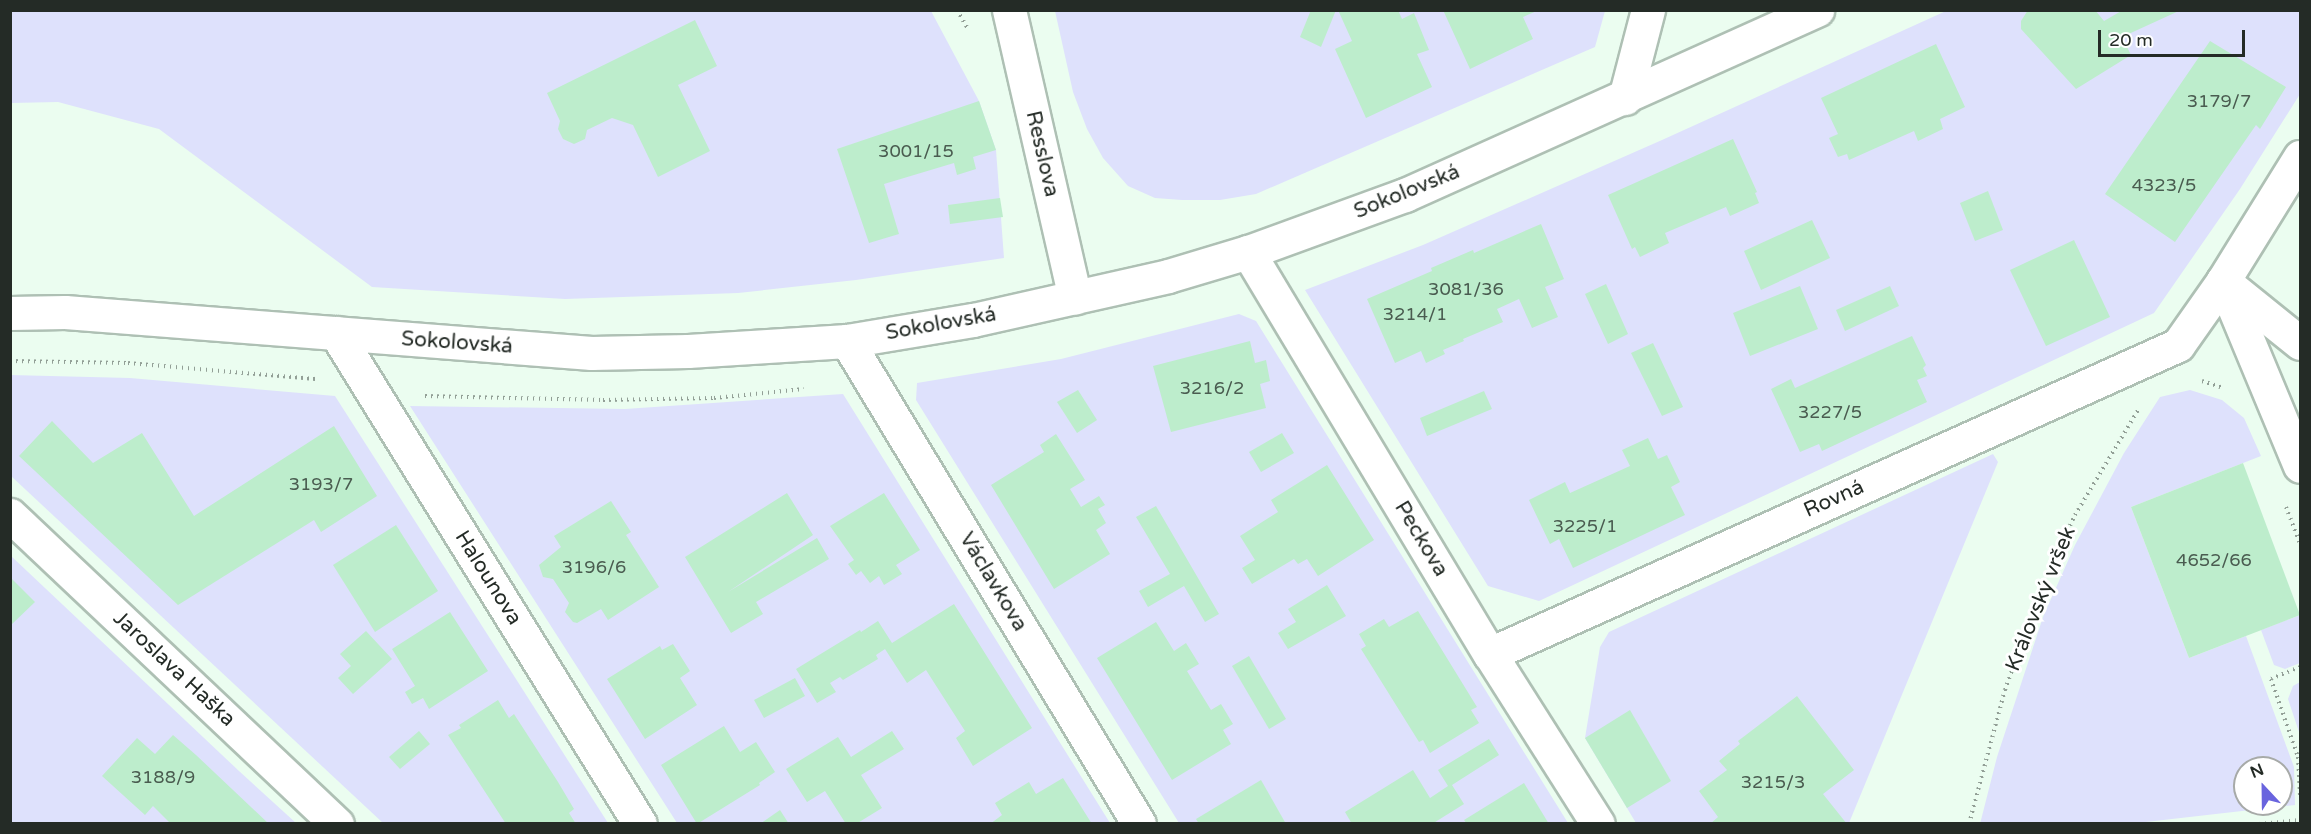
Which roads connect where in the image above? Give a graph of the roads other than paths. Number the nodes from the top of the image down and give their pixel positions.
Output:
1 (1009, 10) edge
2 (1648, 10) edge
3 (1817, 10) edge
4 (1624, 98) junction
5 (2301, 157) edge
6 (1248, 252) junction
7 (2223, 281) junction
8 (1075, 298) junction
9 (10, 313) edge
10 (336, 333) junction
11 (847, 340) junction
12 (2301, 343) edge
13 (2301, 466) edge
14 (10, 515) edge
15 (1490, 654) junction
16 (337, 824) edge
17 (640, 824) edge
18 (1139, 824) edge
19 (1598, 824) edge

1 - 8 street, Resslova
2 - 4 street
3 - 4 street, Sokolovská
4 - 6 street, Sokolovská
5 - 7 street
6 - 8 street, Sokolovská
6 - 15 street, Peckova
7 - 12 street
7 - 13 street
7 - 15 street, Rovná
8 - 11 street, Sokolovská
9 - 10 street, Sokolovská
10 - 11 street, Sokolovská
10 - 17 street, Halounova
11 - 18 street, Václavkova
14 - 16 street, Jaroslava Haška
15 - 19 street, Peckova

